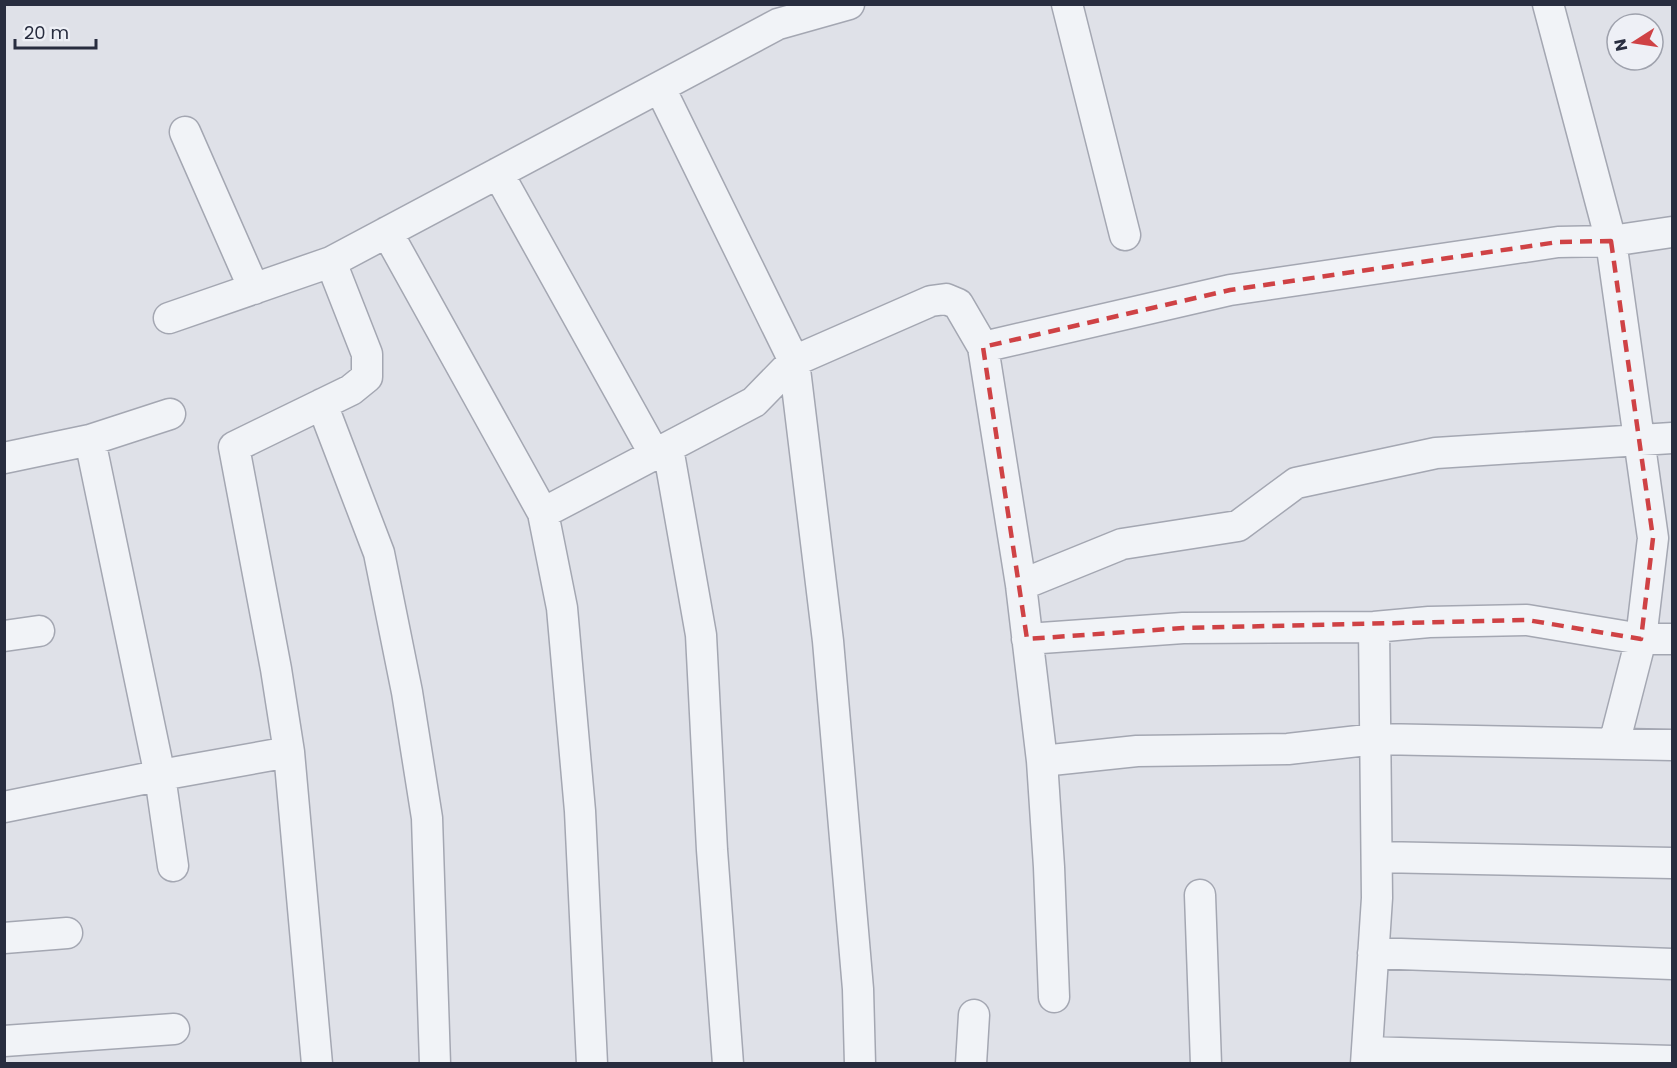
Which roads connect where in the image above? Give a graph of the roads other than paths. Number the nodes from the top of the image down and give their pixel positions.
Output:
1 (849, 4) edge
2 (1067, 4) edge
3 (1548, 4) edge
4 (774, 14) edge
5 (660, 88) junction
6 (185, 132) dead end
7 (498, 173) junction
8 (387, 232) junction
9 (1672, 232) edge
10 (1125, 235) dead end
11 (1611, 241) junction
12 (331, 262) junction
13 (254, 289) junction
14 (169, 318) dead end
15 (983, 347) junction
16 (794, 361) junction
17 (322, 404) junction
18 (170, 414) dead end
19 (1672, 438) edge
20 (1639, 439) junction
21 (90, 440) junction
22 (661, 451) junction
23 (4, 458) edge
24 (543, 513) junction
25 (1021, 585) junction
26 (1374, 627) junction
27 (39, 631) dead end
28 (4, 636) edge
29 (1028, 639) junction
30 (1641, 639) junction
31 (1672, 639) edge
32 (1376, 739) junction
33 (1614, 744) junction
34 (1672, 745) edge
35 (289, 752) junction
36 (1042, 761) junction
37 (160, 776) junction
38 (4, 807) edge
39 (1377, 857) junction
40 (1672, 862) edge
41 (173, 866) dead end
42 (1200, 895) dead end
43 (67, 933) dead end
44 (4, 938) edge
45 (1373, 953) junction
46 (1672, 964) edge
47 (1054, 997) dead end
48 (974, 1015) dead end
49 (174, 1029) dead end
50 (4, 1041) edge
51 (1367, 1058) edge
52 (1672, 1061) edge
53 (317, 1064) edge
54 (435, 1064) edge
55 (592, 1064) edge
56 (728, 1064) edge
57 (860, 1064) edge
58 (971, 1064) edge
59 (1206, 1064) edge

1 - 4 street
2 - 10 street
3 - 11 street
4 - 5 street
5 - 7 street
5 - 16 street
6 - 13 street
7 - 8 street
7 - 22 street
8 - 12 street
8 - 24 street
9 - 11 street
11 - 15 street
11 - 20 street
12 - 13 street
12 - 17 street
13 - 14 street
15 - 16 street
15 - 25 street
16 - 22 street
16 - 57 street
17 - 35 street
17 - 54 street
18 - 21 street
19 - 20 street
20 - 25 street
20 - 30 street
21 - 23 street
21 - 37 street
22 - 24 street
22 - 56 street
24 - 55 street
25 - 29 street
26 - 29 street
26 - 30 street
26 - 32 street
27 - 28 street
29 - 36 street
30 - 31 street
30 - 33 street
32 - 33 street
32 - 36 street
32 - 39 street
33 - 34 street
35 - 37 street
35 - 53 street
36 - 47 street
37 - 38 street
37 - 41 street
39 - 40 street
39 - 45 street
42 - 59 street
43 - 44 street
45 - 46 street
45 - 51 street
48 - 58 street
49 - 50 street
51 - 52 street

